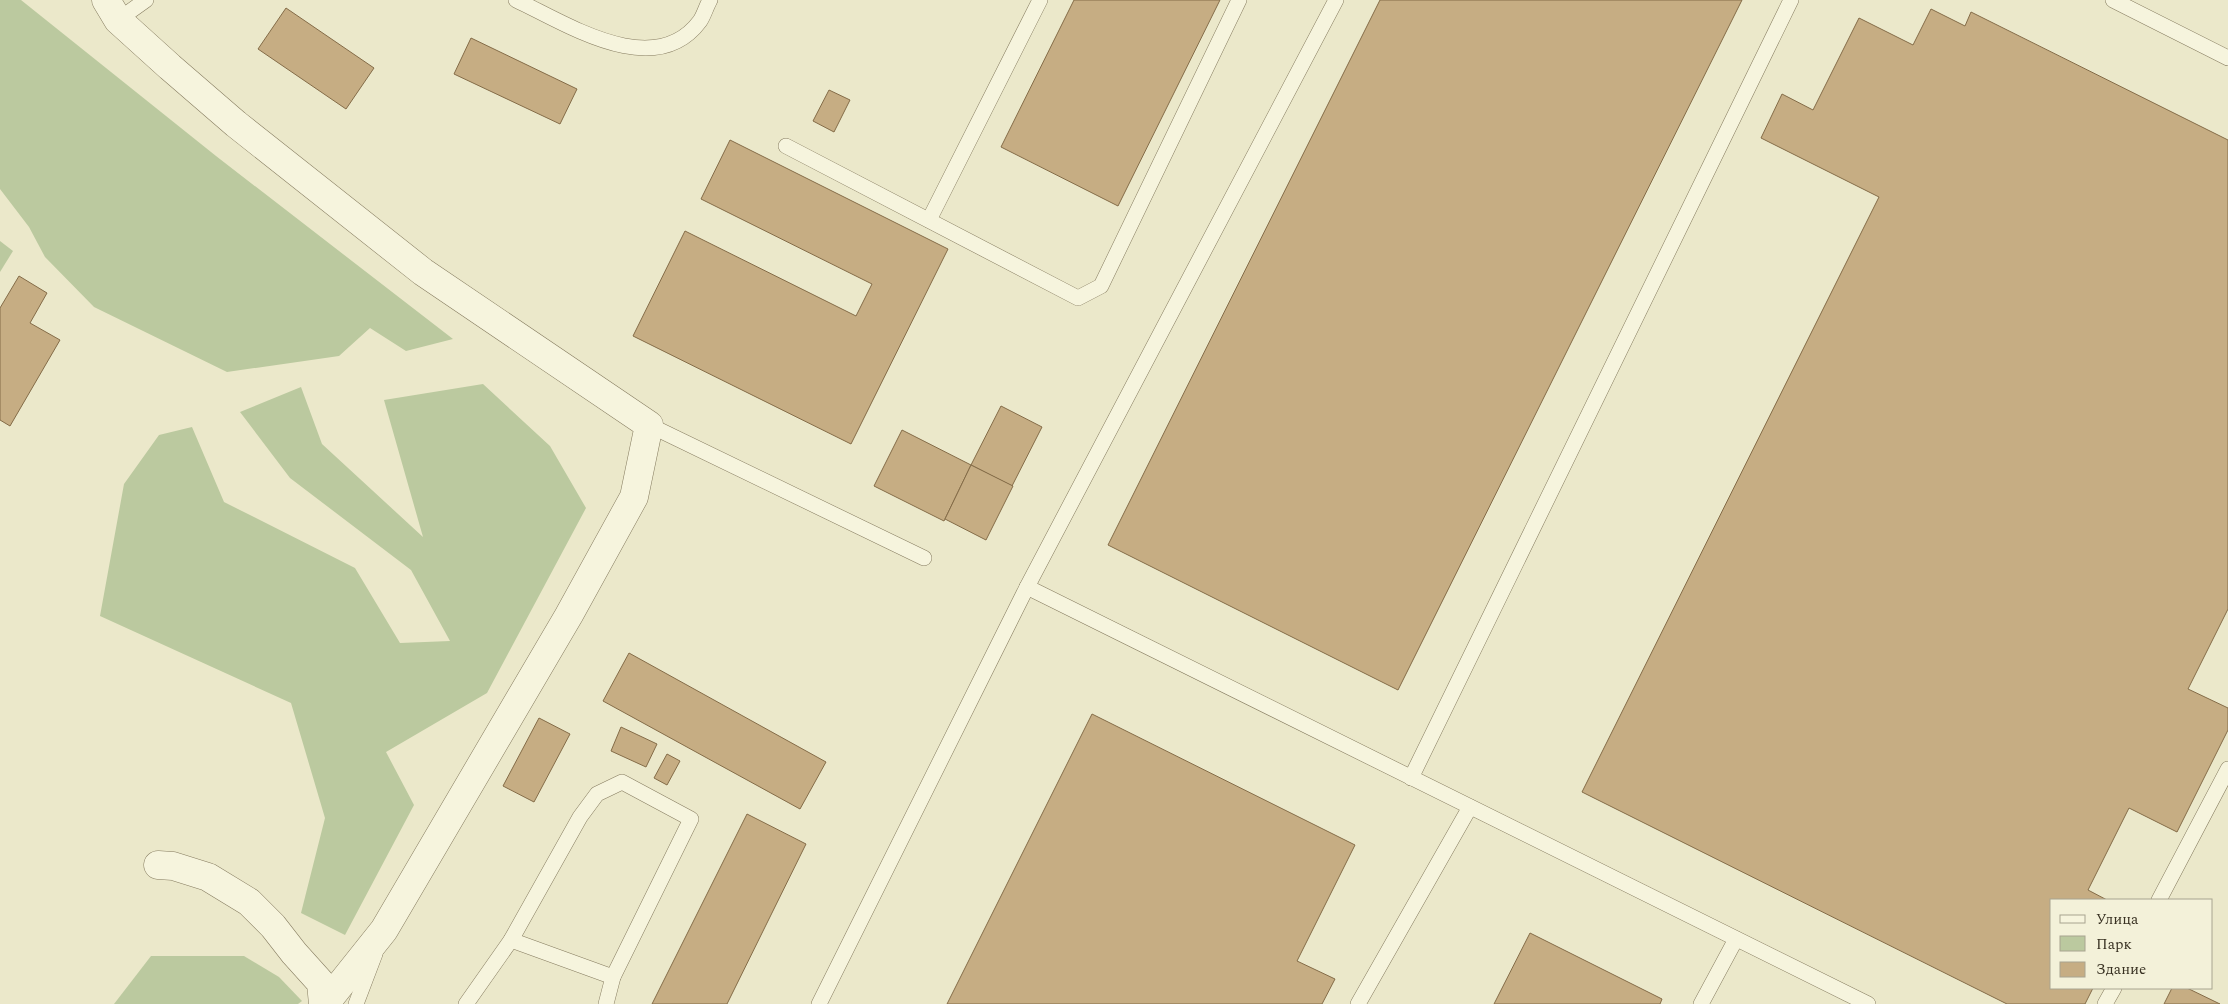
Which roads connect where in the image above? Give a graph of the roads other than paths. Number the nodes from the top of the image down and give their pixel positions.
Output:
1 (146, 0) edge
2 (516, 0) edge
3 (710, 0) edge
4 (1040, 0) edge
5 (1239, 0) edge
6 (1336, 0) edge
7 (1791, 0) edge
8 (2113, 0) edge
9 (112, 10) edge
10 (2228, 58) edge
11 (786, 146) dead end
12 (929, 220) junction
13 (649, 425) junction
14 (924, 558) dead end
15 (1027, 587) junction
16 (2228, 769) edge
17 (1411, 778) junction
18 (1470, 807) junction
19 (158, 865) dead end
20 (2160, 899) edge
21 (384, 930) junction
22 (1736, 939) junction
23 (511, 940) junction
24 (613, 977) junction
25 (2113, 989) edge
26 (324, 1004) edge
27 (356, 1004) edge
28 (466, 1004) edge
29 (606, 1004) edge
30 (819, 1004) edge
31 (1358, 1004) edge
32 (1702, 1004) edge
33 (1868, 1004) edge
34 (2105, 1004) edge

1 - 9 lane
2 - 3 lane
4 - 12 lane
5 - 12 lane
6 - 15 lane
7 - 17 lane
8 - 10 lane
9 - 13 street
11 - 12 lane
13 - 14 lane
13 - 21 street
15 - 17 lane
15 - 30 lane
16 - 20 lane
17 - 18 lane
18 - 22 lane
18 - 31 lane
19 - 26 street
21 - 26 street
21 - 27 lane
22 - 32 lane
22 - 33 lane
23 - 24 lane
23 - 24 lane
23 - 28 lane
24 - 29 lane
25 - 34 lane

